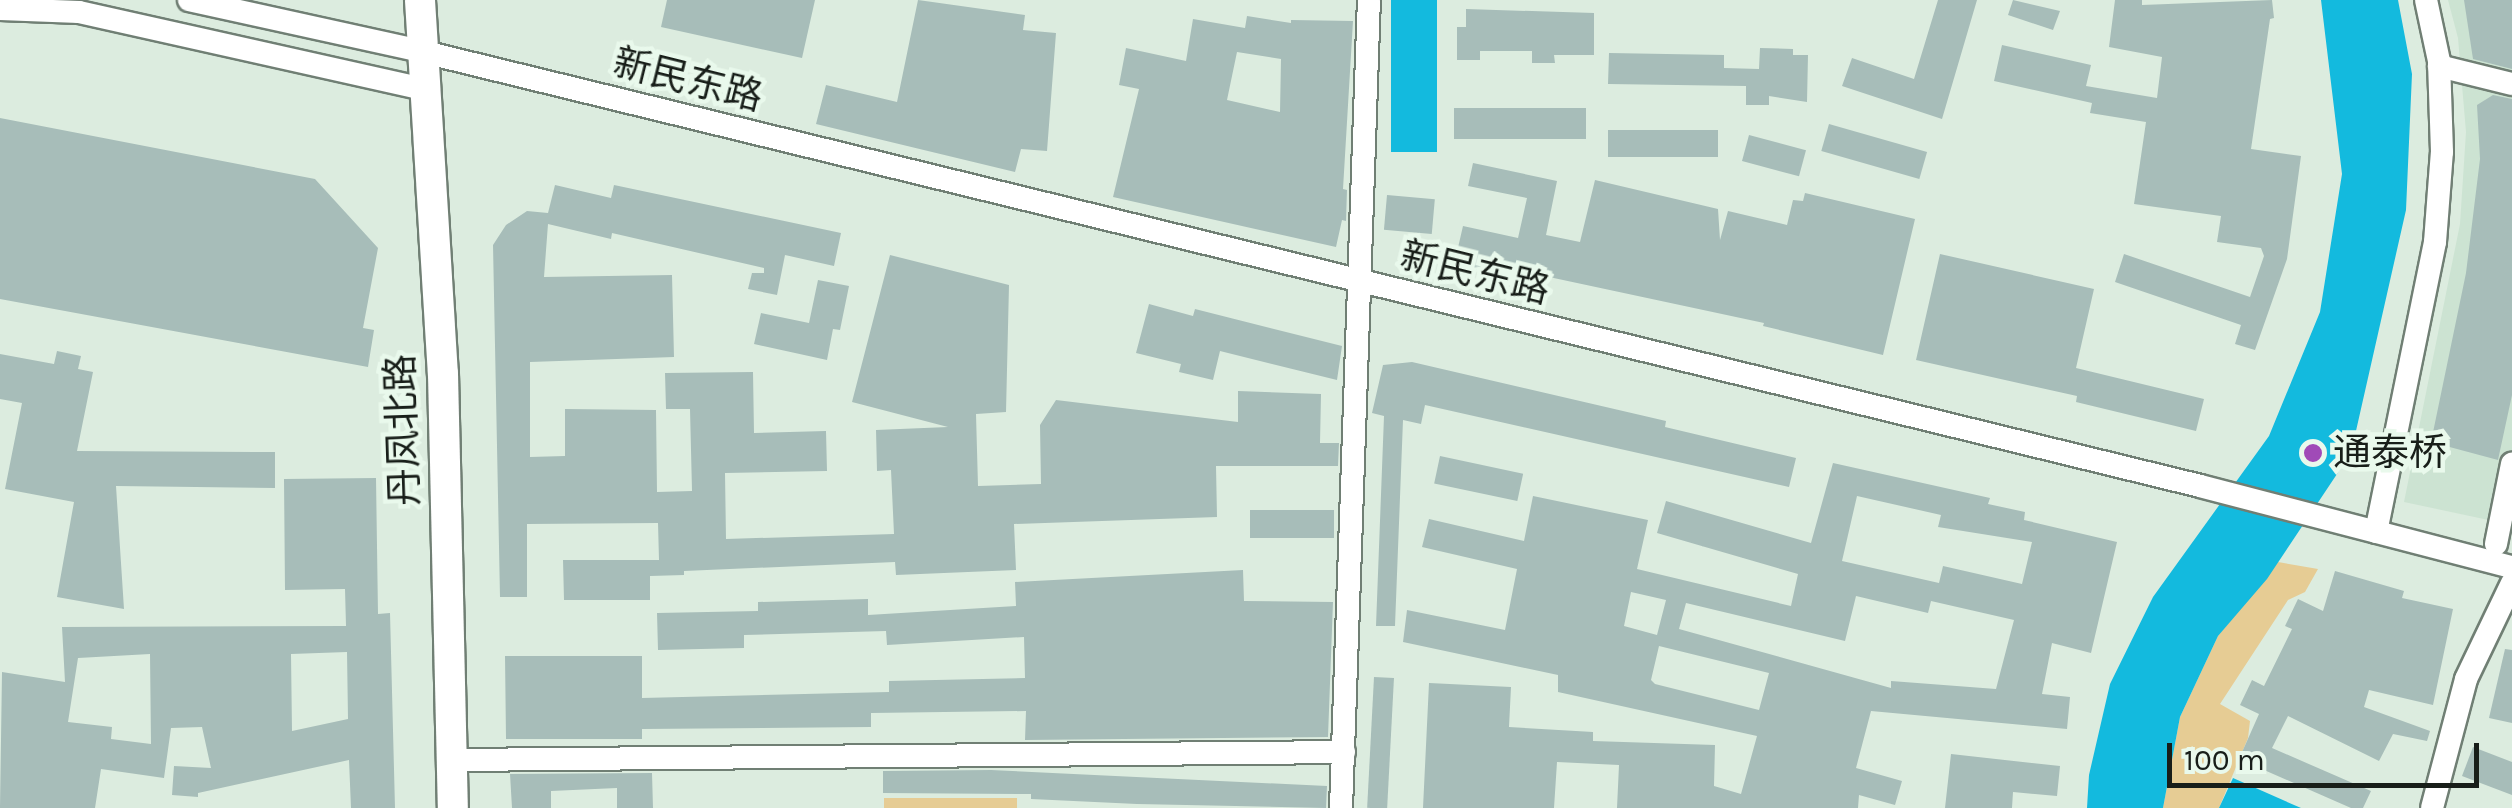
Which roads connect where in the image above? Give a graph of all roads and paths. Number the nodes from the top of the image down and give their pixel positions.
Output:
1 (189, 0) edge
2 (420, 0) edge
3 (1369, 0) edge
4 (2426, 0) edge
5 (4, 16) edge
6 (420, 50) junction
7 (2439, 66) junction
8 (2512, 84) edge
9 (423, 90) junction
10 (1356, 280) junction
11 (2512, 464) edge
12 (2376, 532) junction
13 (2496, 544) dead end
14 (2512, 567) edge
15 (2512, 583) edge
16 (1344, 752) junction
17 (452, 760) junction
18 (453, 808) edge
19 (1341, 808) edge
20 (2432, 808) edge

1 - 6 street, 新民东路
2 - 6 main road, 丹凤北路
3 - 10 street
4 - 7 street
5 - 9 street
6 - 9 main road, 丹凤北路
6 - 10 street, 新民东路
7 - 8 street
7 - 12 street
9 - 17 main road, 丹凤北路
10 - 12 street, 新民东路
10 - 16 street
11 - 13 street
12 - 14 street, 新民东路
15 - 20 street
16 - 17 street
16 - 19 street
17 - 18 main road, 丹凤北路

